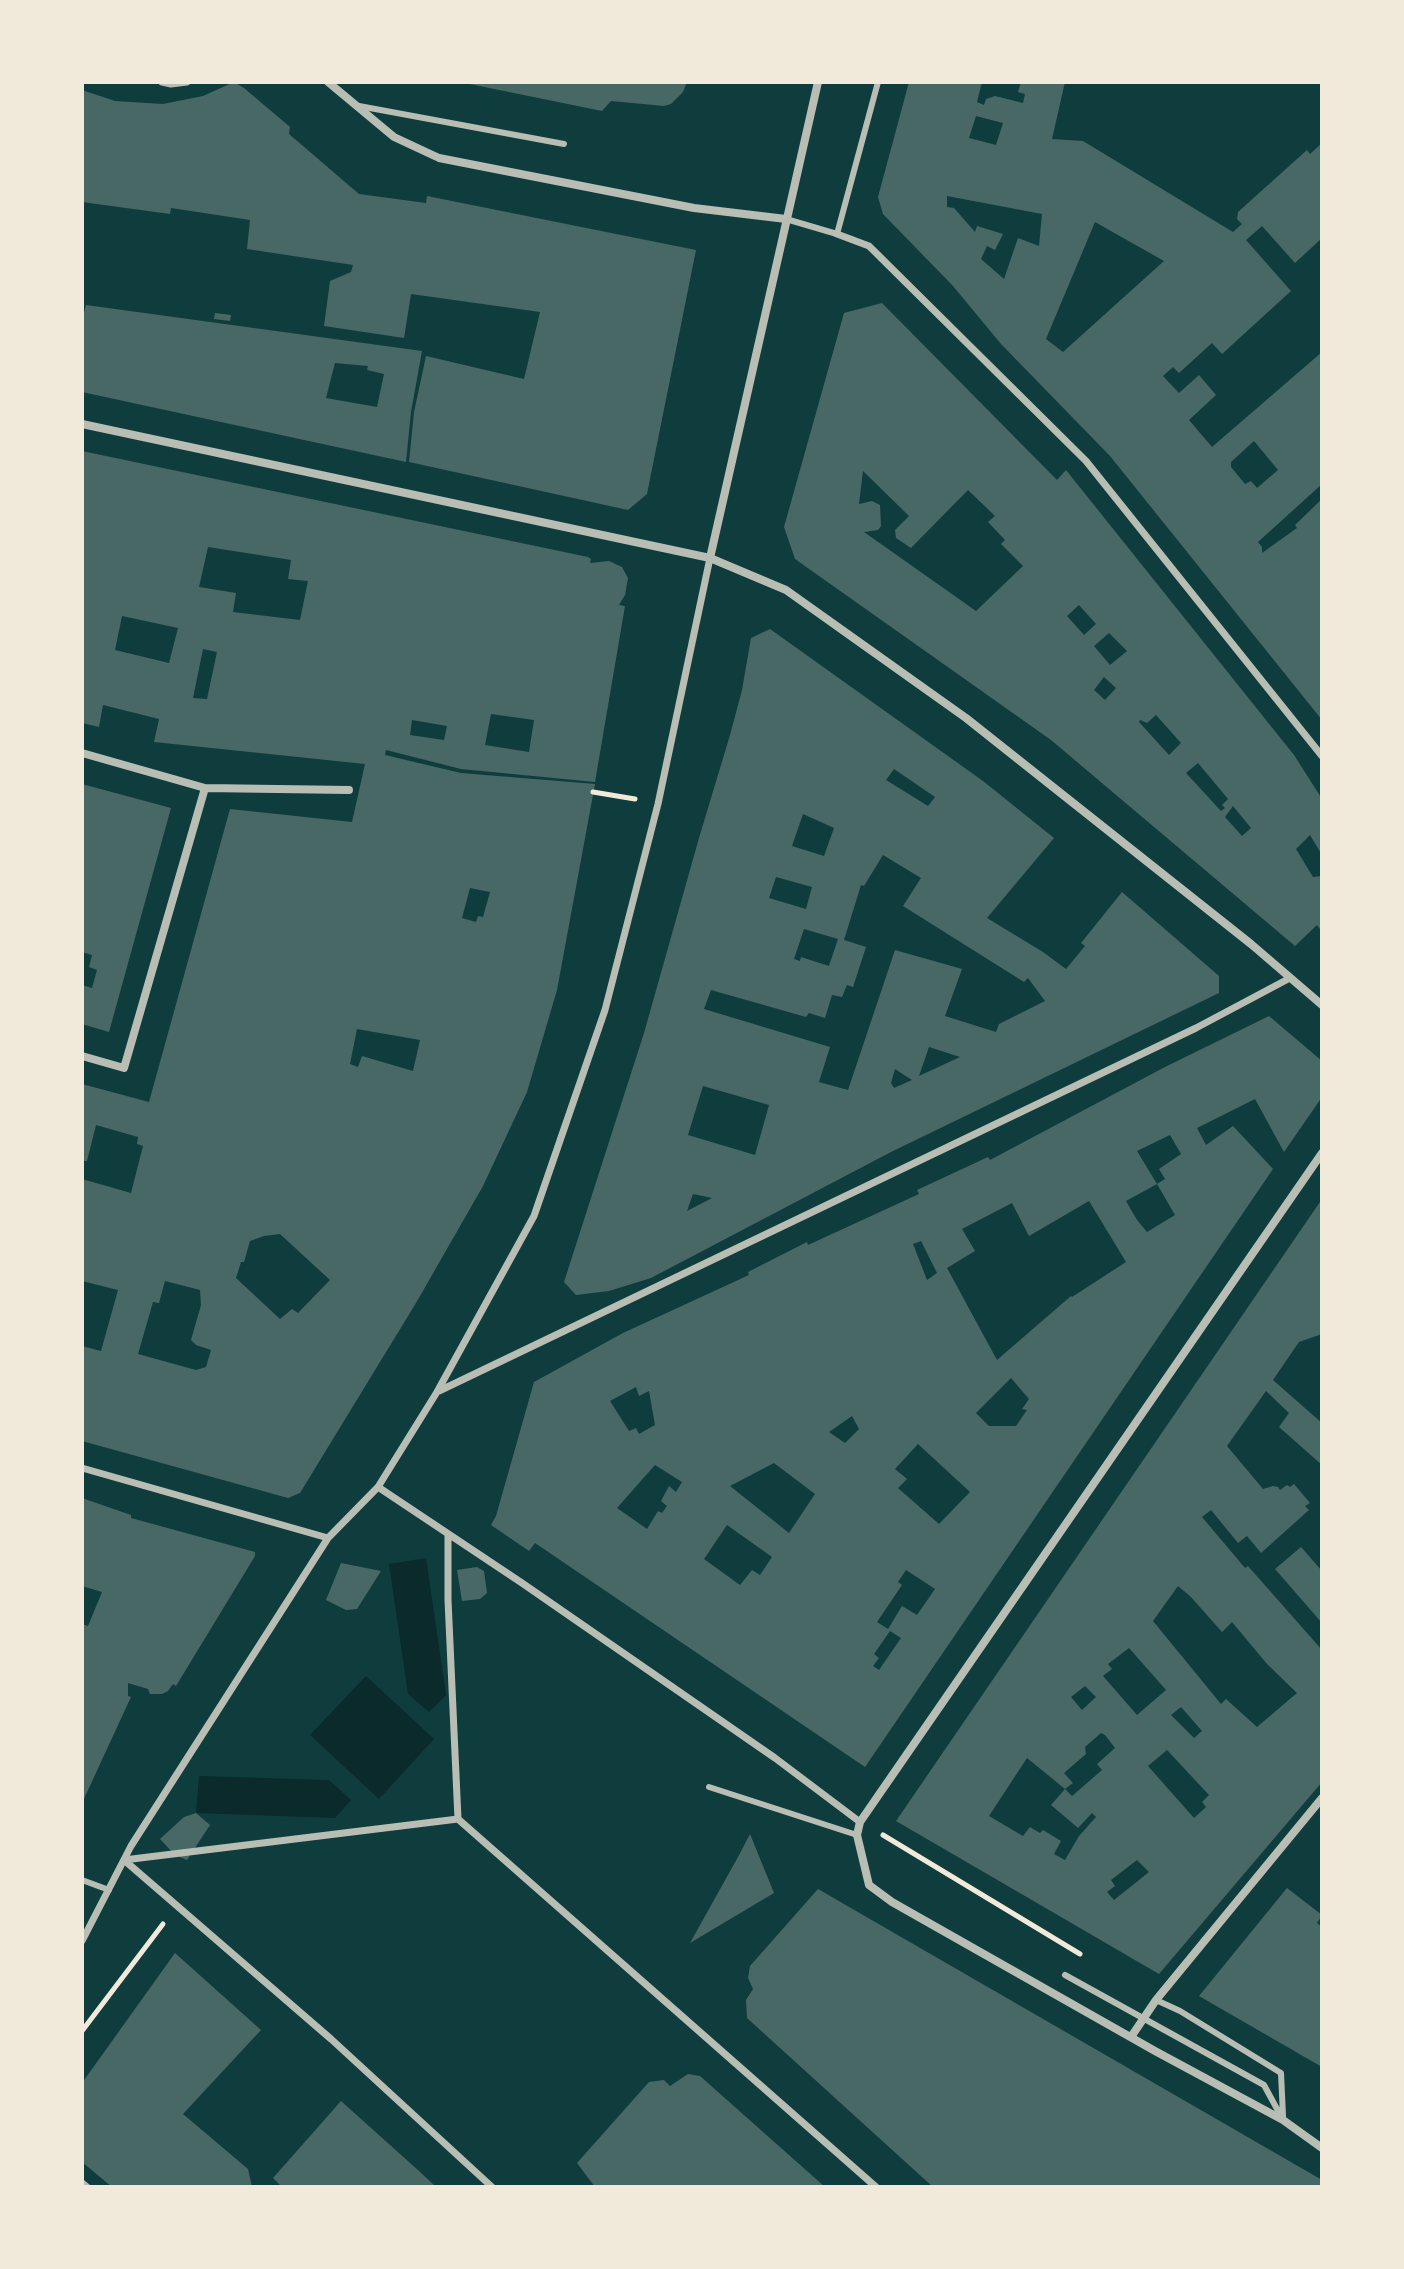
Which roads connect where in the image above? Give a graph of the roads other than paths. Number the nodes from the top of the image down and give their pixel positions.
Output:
1 (162, 82) edge
2 (187, 82) edge
3 (328, 82) edge
4 (818, 82) edge
5 (878, 82) edge
6 (355, 106) junction
7 (564, 144) dead end
8 (786, 219) junction
9 (837, 234) junction
10 (82, 424) edge
11 (710, 558) junction
12 (82, 753) edge
13 (1322, 756) edge
14 (205, 788) junction
15 (349, 790) dead end
16 (1290, 978) junction
17 (1322, 1005) edge
18 (82, 1056) edge
19 (1322, 1153) edge
20 (437, 1392) junction
21 (82, 1468) edge
22 (378, 1487) junction
23 (448, 1534) junction
24 (328, 1538) junction
25 (709, 1787) dead end
26 (1322, 1798) edge
27 (458, 1819) junction
28 (860, 1822) junction
29 (857, 1835) junction
30 (124, 1860) junction
31 (82, 1880) edge
32 (109, 1890) junction
33 (82, 1941) edge
34 (1065, 1975) dead end
35 (1156, 2000) junction
36 (1145, 2018) junction
37 (1131, 2037) junction
38 (1283, 2120) junction
39 (1322, 2148) edge
40 (82, 2183) edge
41 (87, 2187) edge
42 (492, 2187) edge
43 (876, 2187) edge

1 - 2 street
3 - 6 street
4 - 8 street
5 - 9 lane
6 - 7 lane
6 - 8 street
8 - 9 lane
8 - 11 street
9 - 13 street
10 - 11 street
11 - 16 street
11 - 20 street
12 - 14 street
14 - 15 street
14 - 18 street
16 - 17 street
16 - 20 street
19 - 28 street
20 - 22 street
21 - 24 street
22 - 23 street
22 - 24 street
23 - 27 street
23 - 28 street
24 - 30 street
25 - 29 lane
26 - 35 street
27 - 30 street
27 - 43 street
28 - 29 street
29 - 37 street
30 - 32 street
30 - 42 street
31 - 32 lane
32 - 33 street
34 - 36 lane
35 - 36 street
35 - 38 lane
36 - 37 street
36 - 38 lane
37 - 38 street
38 - 39 street
40 - 41 street

